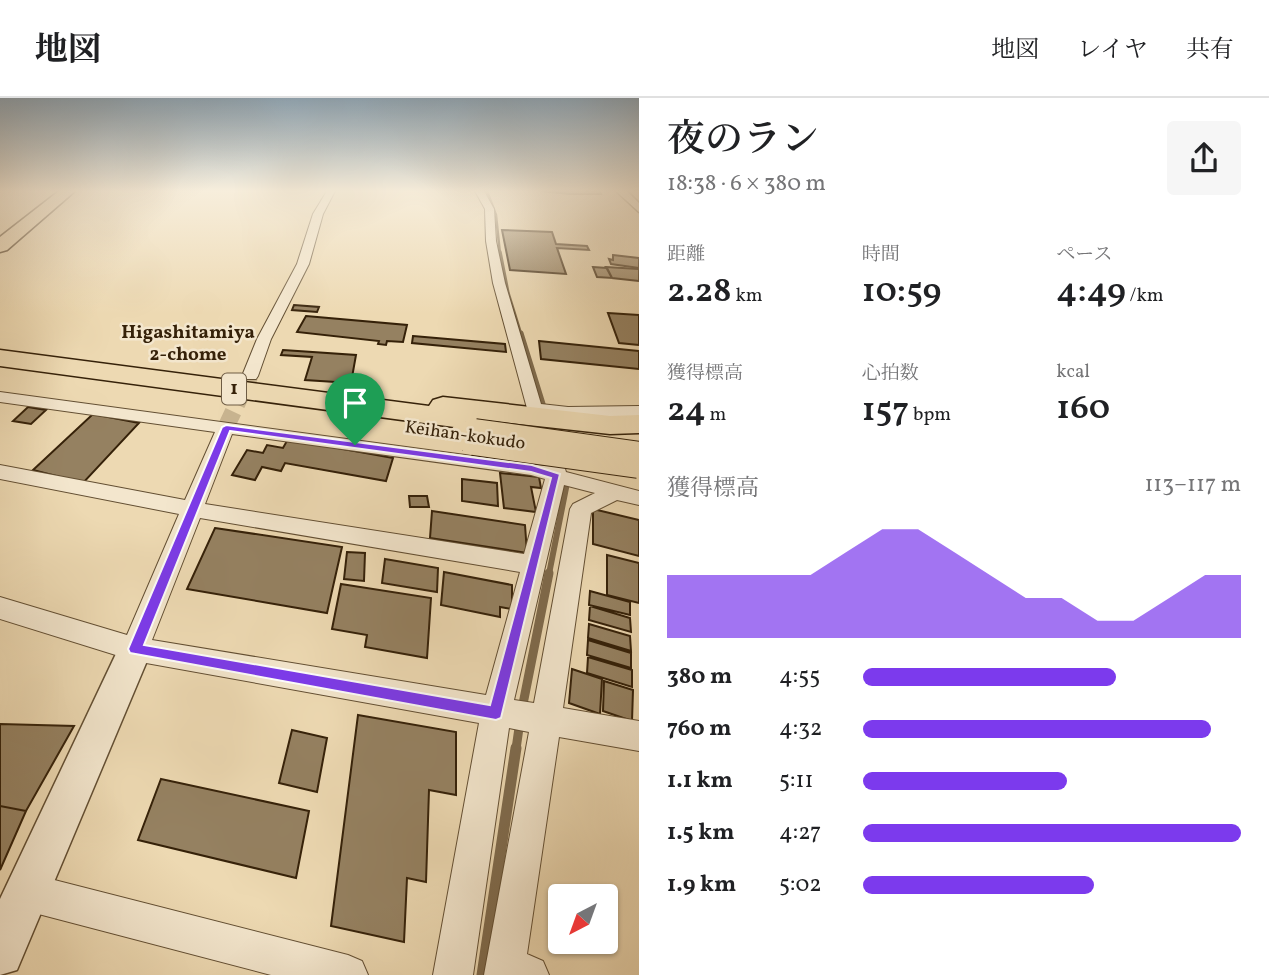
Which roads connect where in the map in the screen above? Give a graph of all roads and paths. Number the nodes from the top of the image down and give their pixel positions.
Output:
1 (17, 232) edge
2 (313, 232) edge
3 (489, 232) edge
4 (0, 246) edge
5 (0, 358) edge
6 (0, 374) edge
7 (250, 376) tunnel mouth
8 (0, 397) edge
9 (333, 402) junction
10 (639, 411) edge
11 (287, 412) junction
12 (639, 424) edge
13 (226, 427) junction
14 (466, 428) junction
15 (639, 443) edge
16 (639, 460) edge
17 (556, 471) junction
18 (0, 472) edge
19 (631, 488) edge
20 (192, 509) junction
21 (532, 574) junction
22 (567, 587) junction
23 (0, 608) edge
24 (135, 649) junction
25 (497, 713) junction
26 (545, 720) junction
27 (639, 736) edge
28 (27, 892) junction
29 (0, 954) edge
30 (512, 972) edge
31 (348, 975) edge
32 (453, 975) edge

1 - 4 highway
2 - 7 street
3 - 10 street
5 - 9 highway, Keihan-kokudo / 1
6 - 11 highway, Keihan-kokudo / 1
8 - 13 street
9 - 12 highway, 1
9 - 14 highway, Keihan-kokudo / 1
11 - 14 highway, Keihan-kokudo / 1
11 - 19 highway
13 - 17 street
13 - 20 street
14 - 15 highway, Keihan-kokudo / 1
14 - 16 highway, Keihan-kokudo / 1, bridge
17 - 19 street
17 - 21 street
18 - 20 street
19 - 22 street
20 - 21 street
20 - 24 street
21 - 22 street
21 - 25 street
22 - 26 street
23 - 24 street
24 - 25 street
24 - 28 street
25 - 26 street
25 - 32 street
26 - 27 street
26 - 30 street
28 - 29 street
28 - 31 street

